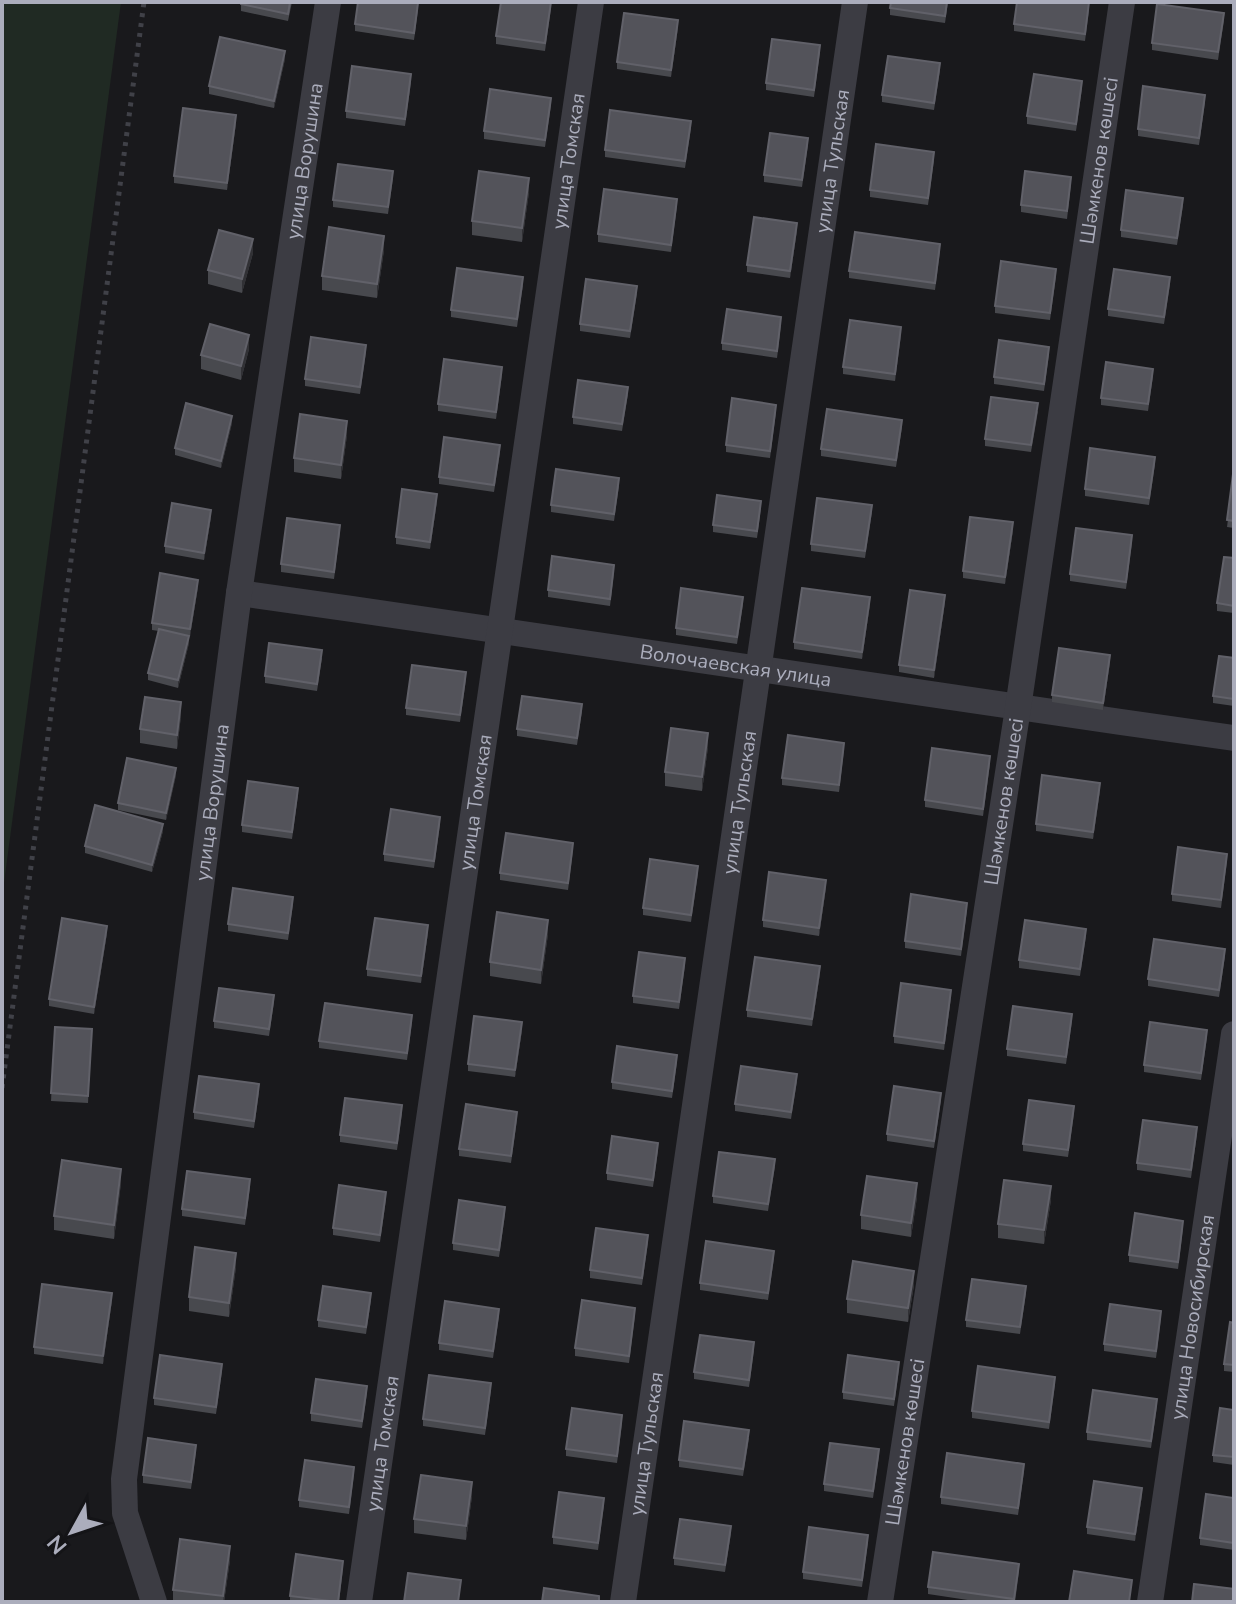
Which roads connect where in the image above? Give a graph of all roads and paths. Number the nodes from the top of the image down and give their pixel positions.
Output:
1 (144, 2) edge
2 (328, 2) edge
3 (591, 2) edge
4 (855, 2) edge
5 (1122, 2) edge
6 (239, 593) junction
7 (500, 629) junction
8 (758, 668) junction
9 (1018, 708) junction
10 (1234, 738) edge
11 (1234, 1034) edge
12 (2, 1088) edge
13 (154, 1602) edge
14 (359, 1602) edge
15 (623, 1602) edge
16 (880, 1602) edge
17 (1150, 1602) edge

1 - 12 path
2 - 6 street, улица Ворушина
3 - 7 street, улица Томская
4 - 8 street, улица Тульская
5 - 9 street, Шәмкенов көшесі
6 - 7 street, Волочаевская улица
6 - 13 street, улица Ворушина
7 - 8 street, Волочаевская улица
7 - 14 street, улица Томская
8 - 9 street, Волочаевская улица
8 - 15 street, улица Тульская
9 - 10 street, Волочаевская улица
9 - 16 street, Шәмкенов көшесі
11 - 17 street, улица Новосибирская

